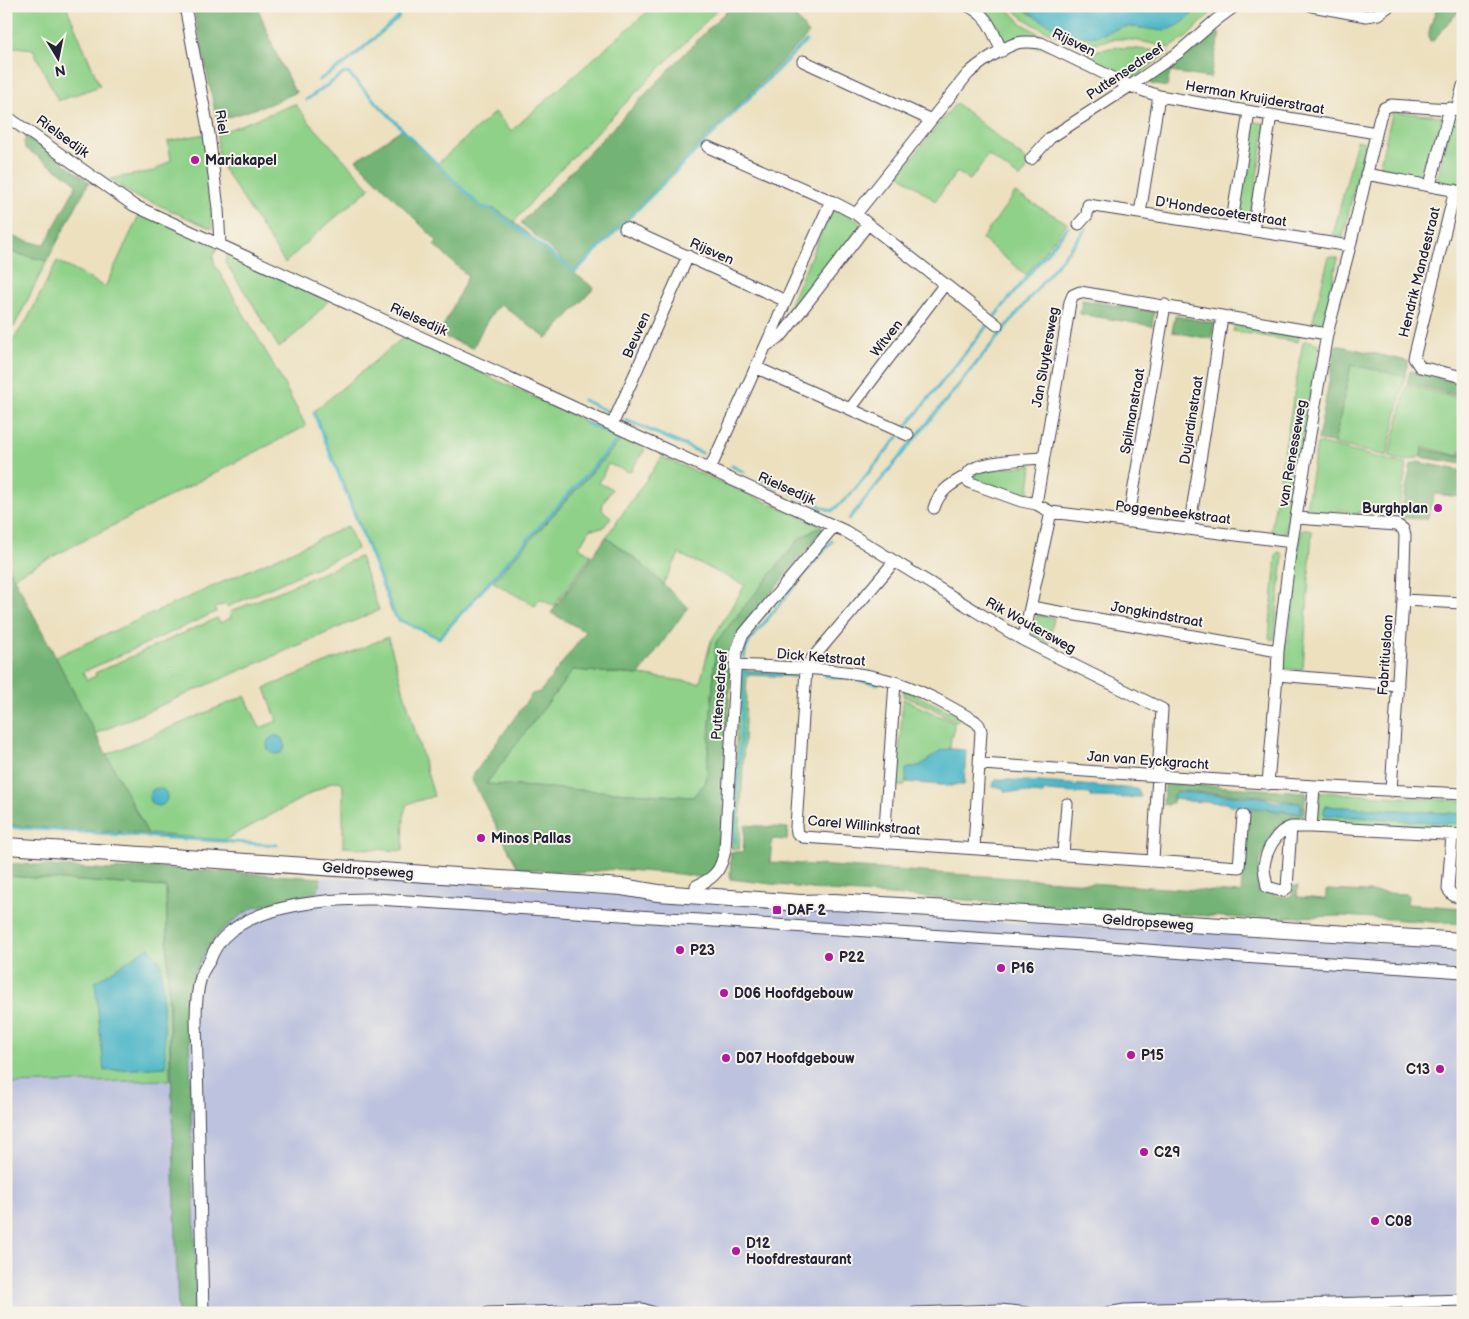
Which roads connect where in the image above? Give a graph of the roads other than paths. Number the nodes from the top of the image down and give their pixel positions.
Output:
1 (185, 6) edge
2 (968, 6) edge
3 (1235, 6) edge
4 (1312, 6) edge
5 (1386, 7) edge
6 (1002, 51) junction
7 (803, 61) dead end
8 (1130, 86) junction
9 (1463, 86) edge
10 (1159, 96) junction
11 (1456, 109) edge
12 (1249, 112) junction
13 (1271, 115) junction
14 (6, 116) edge
15 (931, 120) junction
16 (1376, 133) junction
17 (708, 147) dead end
18 (1031, 159) dead end
19 (1366, 174) junction
20 (1430, 185) junction
21 (1459, 191) edge
22 (831, 201) junction
23 (1140, 213) junction
24 (856, 214) junction
25 (868, 224) junction
26 (1079, 224) dead end
27 (625, 228) dead end
28 (1231, 228) junction
29 (1253, 231) junction
30 (220, 244) junction
31 (1350, 246) junction
32 (688, 256) junction
33 (945, 284) junction
34 (786, 301) junction
35 (1165, 306) junction
36 (1222, 316) junction
37 (997, 325) dead end
38 (1327, 334) junction
39 (766, 346) junction
40 (757, 368) junction
41 (1463, 377) edge
42 (850, 409) junction
43 (612, 425) junction
44 (908, 435) dead end
45 (1043, 458) junction
46 (710, 469) junction
47 (966, 476) junction
48 (1036, 504) junction
49 (934, 508) dead end
50 (1051, 512) junction
51 (1296, 518) junction
52 (1128, 522) junction
53 (834, 526) junction
54 (1189, 529) junction
55 (1292, 542) junction
56 (894, 562) junction
57 (1403, 600) junction
58 (1463, 603) edge
59 (1031, 607) junction
60 (1023, 640) junction
61 (1278, 651) junction
62 (735, 665) junction
63 (806, 669) junction
64 (1278, 675) junction
65 (895, 682) junction
66 (1398, 685) junction
67 (980, 764) junction
68 (1158, 775) junction
69 (1268, 784) junction
70 (1314, 787) junction
71 (1391, 791) junction
72 (1463, 794) edge
73 (1067, 804) dead end
74 (1243, 816) dead end
75 (1291, 827) junction
76 (1311, 827) junction
77 (1457, 835) edge
78 (884, 842) junction
79 (6, 846) edge
80 (974, 848) junction
81 (1064, 854) junction
82 (1153, 860) junction
83 (696, 886) junction
84 (622, 888) junction
85 (1463, 897) edge
86 (834, 902) junction
87 (1463, 941) edge
88 (1463, 972) edge
89 (1463, 1300) edge
90 (204, 1313) edge
91 (488, 1313) edge
92 (654, 1313) edge
93 (915, 1313) edge
94 (1028, 1313) edge
95 (1107, 1313) edge

1 - 30 street, Riel
2 - 6 street
3 - 8 street, Puttensedreef
4 - 5 street
6 - 8 street, Rijsven
6 - 15 street, Rijsven
7 - 15 street
8 - 10 street, Herman Kruijderstraat
8 - 18 street, Puttensedreef
9 - 11 street
10 - 12 street, Herman Kruijderstraat
10 - 23 street
11 - 16 street, van Renesseweg
11 - 20 street
12 - 13 street, Herman Kruijderstraat
12 - 28 street
13 - 16 street, Herman Kruijderstraat
13 - 29 street
14 - 30 street, Rielsedijk
15 - 24 street, Rijsven
16 - 19 street, van Renesseweg
17 - 22 street
19 - 20 street
19 - 31 street, van Renesseweg
20 - 21 street
21 - 41 street, Hendrik Mandestraat
22 - 24 street
22 - 34 street
23 - 26 street, D'Hondecoeterstraat
23 - 28 street, D'Hondecoeterstraat
24 - 25 street
25 - 33 street
25 - 39 street
27 - 32 street, Rijsven
28 - 29 street, D'Hondecoeterstraat
29 - 31 street, D'Hondecoeterstraat
30 - 43 street, Rielsedijk
31 - 38 street, van Renesseweg
32 - 34 street, Rijsven
32 - 43 street, Beuven
33 - 37 street
33 - 42 street, Witven
34 - 39 street
35 - 36 street, Jan Sluytersweg
35 - 45 street, Jan Sluytersweg
35 - 52 street, Spilmanstraat
36 - 38 street, Jan Sluytersweg
36 - 54 street, Dujardinstraat
38 - 51 street, van Renesseweg
39 - 40 street
40 - 42 street
40 - 46 street
42 - 44 street
43 - 46 street, Rielsedijk
45 - 47 street
45 - 48 street, Jan Sluytersweg
46 - 53 street, Rielsedijk
47 - 48 street
47 - 49 street
48 - 50 street
50 - 52 street, Poggenbeekstraat
50 - 59 street
51 - 55 street, van Renesseweg
51 - 57 street, Fabritiuslaan
52 - 54 street, Poggenbeekstraat
53 - 56 street, Rik Woutersweg
53 - 62 street, Puttensedreef
54 - 55 street, Poggenbeekstraat
55 - 61 street, van Renesseweg
56 - 60 street, Rik Woutersweg
56 - 63 street
57 - 58 street
57 - 66 street, Fabritiuslaan
59 - 60 street
59 - 61 street, Jongkindstraat
60 - 68 street, Rik Woutersweg
61 - 64 street, van Renesseweg
62 - 63 street, Dick Ketstraat
62 - 83 street, Puttensedreef
63 - 65 street, Dick Ketstraat
63 - 78 street, Carel Willinkstraat
64 - 66 street
64 - 69 street, van Renesseweg
65 - 67 street, Dick Ketstraat
65 - 78 street
66 - 71 street, Fabritiuslaan
67 - 68 street, Jan van Eyckgracht
67 - 80 street, Dick Ketstraat
68 - 69 street, Jan van Eyckgracht
68 - 82 street
69 - 70 street, Jan van Eyckgracht
70 - 71 street, Jan van Eyckgracht
70 - 76 street
71 - 72 street, Jan van Eyckgracht
73 - 81 street
74 - 82 street, Carel Willinkstraat
75 - 75 street
75 - 76 street
76 - 77 street
77 - 85 street
78 - 80 street, Carel Willinkstraat
79 - 84 main road, Geldropseweg
80 - 81 street, Carel Willinkstraat
81 - 82 street, Carel Willinkstraat
83 - 84 main road, Geldropseweg
83 - 86 main road, Geldropseweg
84 - 86 main road, Geldropseweg
86 - 87 main road, Geldropseweg
88 - 90 street
89 - 95 street
91 - 92 street
93 - 94 street

